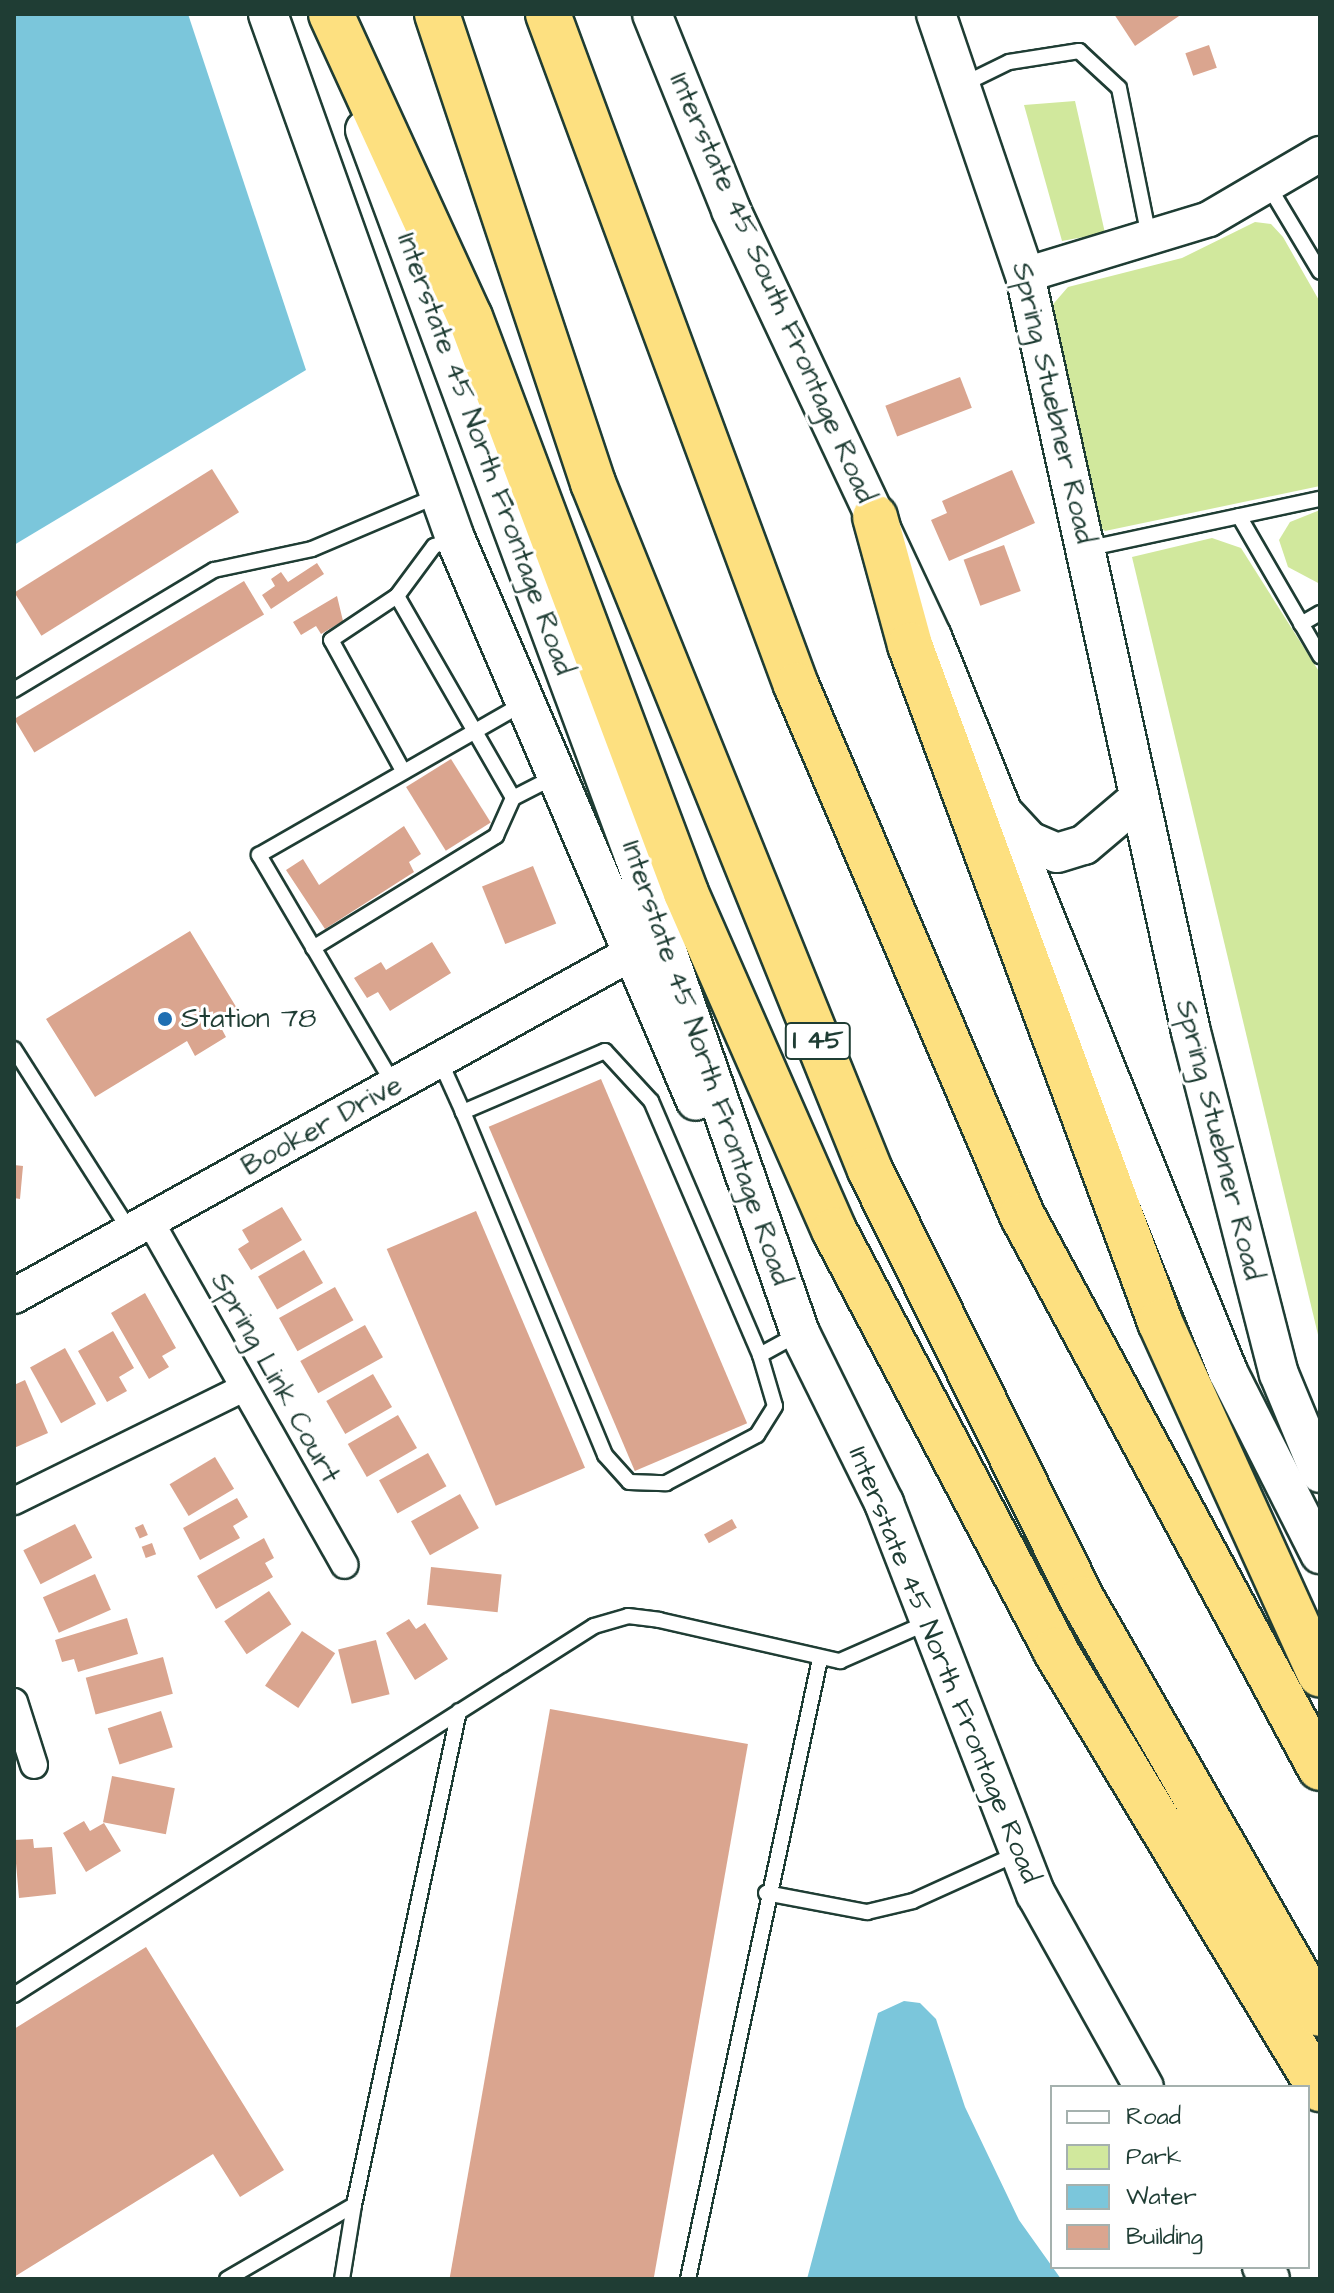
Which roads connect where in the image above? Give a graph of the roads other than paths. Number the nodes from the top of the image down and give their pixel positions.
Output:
1 (268, 14) edge
2 (328, 14) edge
3 (437, 14) edge
4 (548, 14) edge
5 (652, 14) edge
6 (936, 14) edge
7 (964, 84) junction
8 (1320, 154) edge
9 (1268, 185) junction
10 (1150, 241) junction
11 (1320, 272) edge
12 (1025, 275) junction
13 (439, 495) junction
14 (1320, 499) edge
15 (1239, 516) junction
16 (875, 517) junction
17 (455, 538) junction
18 (1086, 549) junction
19 (397, 596) junction
20 (1320, 613) edge
21 (1301, 624) junction
22 (1320, 656) edge
23 (14, 690) edge
24 (523, 704) junction
25 (472, 727) junction
26 (402, 769) junction
27 (554, 777) junction
28 (513, 798) junction
29 (1136, 801) junction
30 (997, 807) junction
31 (313, 948) junction
32 (630, 954) junction
33 (14, 1049) edge
34 (440, 1061) junction
35 (394, 1086) junction
36 (463, 1112) junction
37 (140, 1226) junction
38 (14, 1296) edge
39 (800, 1333) junction
40 (760, 1355) junction
41 (240, 1390) junction
42 (1320, 1473) edge
43 (14, 1501) edge
44 (1320, 1554) edge
45 (345, 1565) dead end
46 (929, 1622) junction
47 (820, 1659) junction
48 (1320, 1674) edge
49 (14, 1702) edge
50 (459, 1711) junction
51 (34, 1765) dead end
52 (1320, 1768) edge
53 (1020, 1853) junction
54 (766, 1893) junction
55 (14, 1995) edge
56 (1320, 2014) edge
57 (1143, 2085) edge
58 (1320, 2089) edge
59 (354, 2205) junction
60 (227, 2279) edge
61 (342, 2279) edge
62 (688, 2279) edge

1 - 13 main road
2 - 39 main road, Interstate 45 North Frontage Road
2 - 58 highway
3 - 56 highway, I 45
4 - 52 highway
5 - 16 main road, Interstate 45 South Frontage Road
6 - 7 main road, Spring Stuebner Road
7 - 10 lane
7 - 12 main road, Spring Stuebner Road
8 - 9 street
9 - 10 street
9 - 11 lane
10 - 12 street
12 - 18 main road, Spring Stuebner Road
13 - 17 main road
13 - 23 lane
14 - 15 lane
15 - 18 lane
15 - 21 lane
16 - 30 main road
16 - 48 highway
17 - 19 lane
17 - 24 main road
18 - 29 main road, Spring Stuebner Road
19 - 25 lane
19 - 26 lane
20 - 21 lane
21 - 22 lane
24 - 25 lane
24 - 27 main road
25 - 26 lane
25 - 28 lane
26 - 31 lane
27 - 28 lane
27 - 32 main road
28 - 31 lane
29 - 30 main road
29 - 42 main road, Spring Stuebner Road
30 - 44 main road
31 - 35 lane
32 - 34 street, Booker Drive
32 - 39 main road
33 - 37 lane
34 - 35 street, Booker Drive
34 - 36 lane
35 - 37 street, Booker Drive
36 - 40 lane
36 - 40 lane
37 - 38 street, Booker Drive
37 - 41 street, Spring Link Court
39 - 40 lane
39 - 46 main road, Interstate 45 North Frontage Road
41 - 43 street
41 - 45 street, Spring Link Court
46 - 47 lane
46 - 53 main road, Interstate 45 North Frontage Road
47 - 50 lane
47 - 54 lane
49 - 51 street
50 - 55 lane
50 - 59 lane
53 - 54 lane
53 - 57 main road, Interstate 45 North Frontage Road
54 - 62 lane
59 - 60 lane
59 - 61 lane

